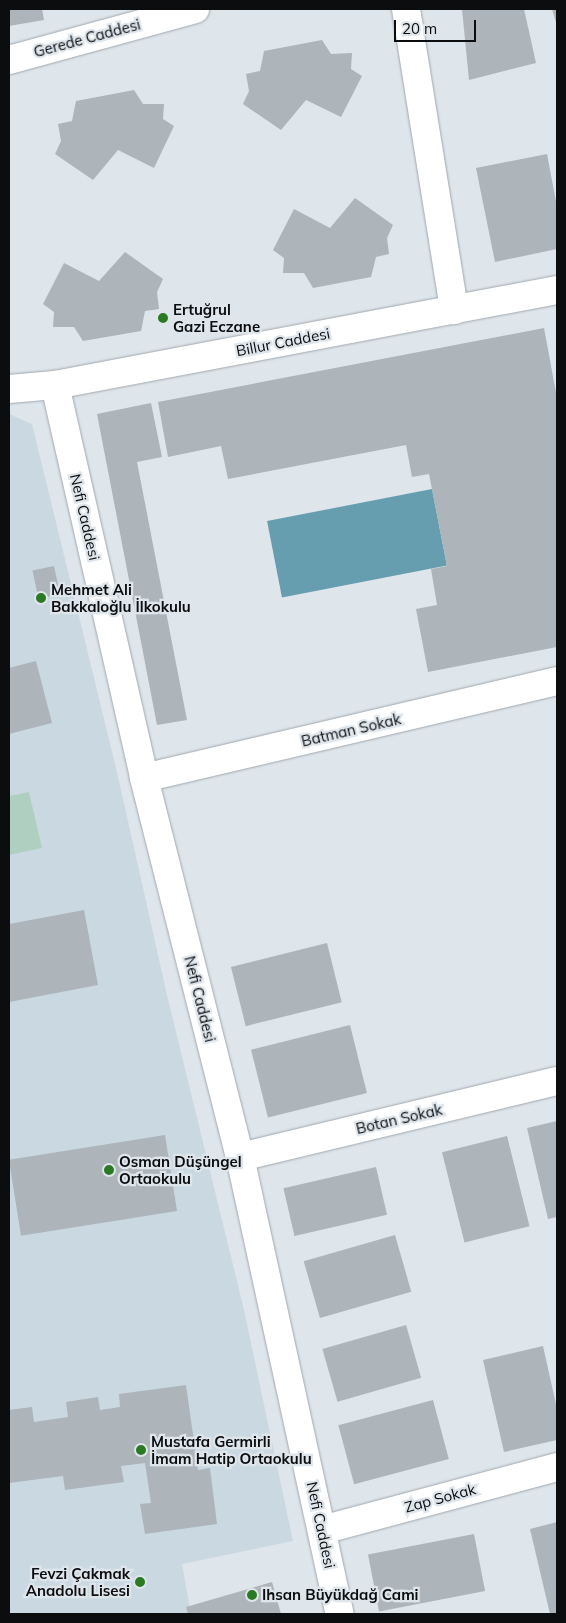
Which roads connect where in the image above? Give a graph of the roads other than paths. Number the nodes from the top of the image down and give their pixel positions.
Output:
1 (195, 9) edge
2 (406, 9) edge
3 (9, 60) edge
4 (557, 290) edge
5 (454, 310) junction
6 (55, 385) junction
7 (9, 389) edge
8 (557, 681) edge
9 (144, 778) junction
10 (557, 1081) edge
11 (240, 1157) junction
12 (557, 1467) edge
13 (322, 1530) junction
14 (340, 1614) edge

1 - 3 street, Gerede Caddesi
2 - 5 street
4 - 5 street, Billur Caddesi
5 - 6 street, Billur Caddesi
6 - 7 street, Billur Caddesi
6 - 9 street, Nefi Caddesi
8 - 9 street, Batman Sokak
9 - 11 street, Nefi Caddesi
10 - 11 street, Botan Sokak
11 - 13 street, Nefi Caddesi
12 - 13 street, Zap Sokak
13 - 14 street, Nefi Caddesi

